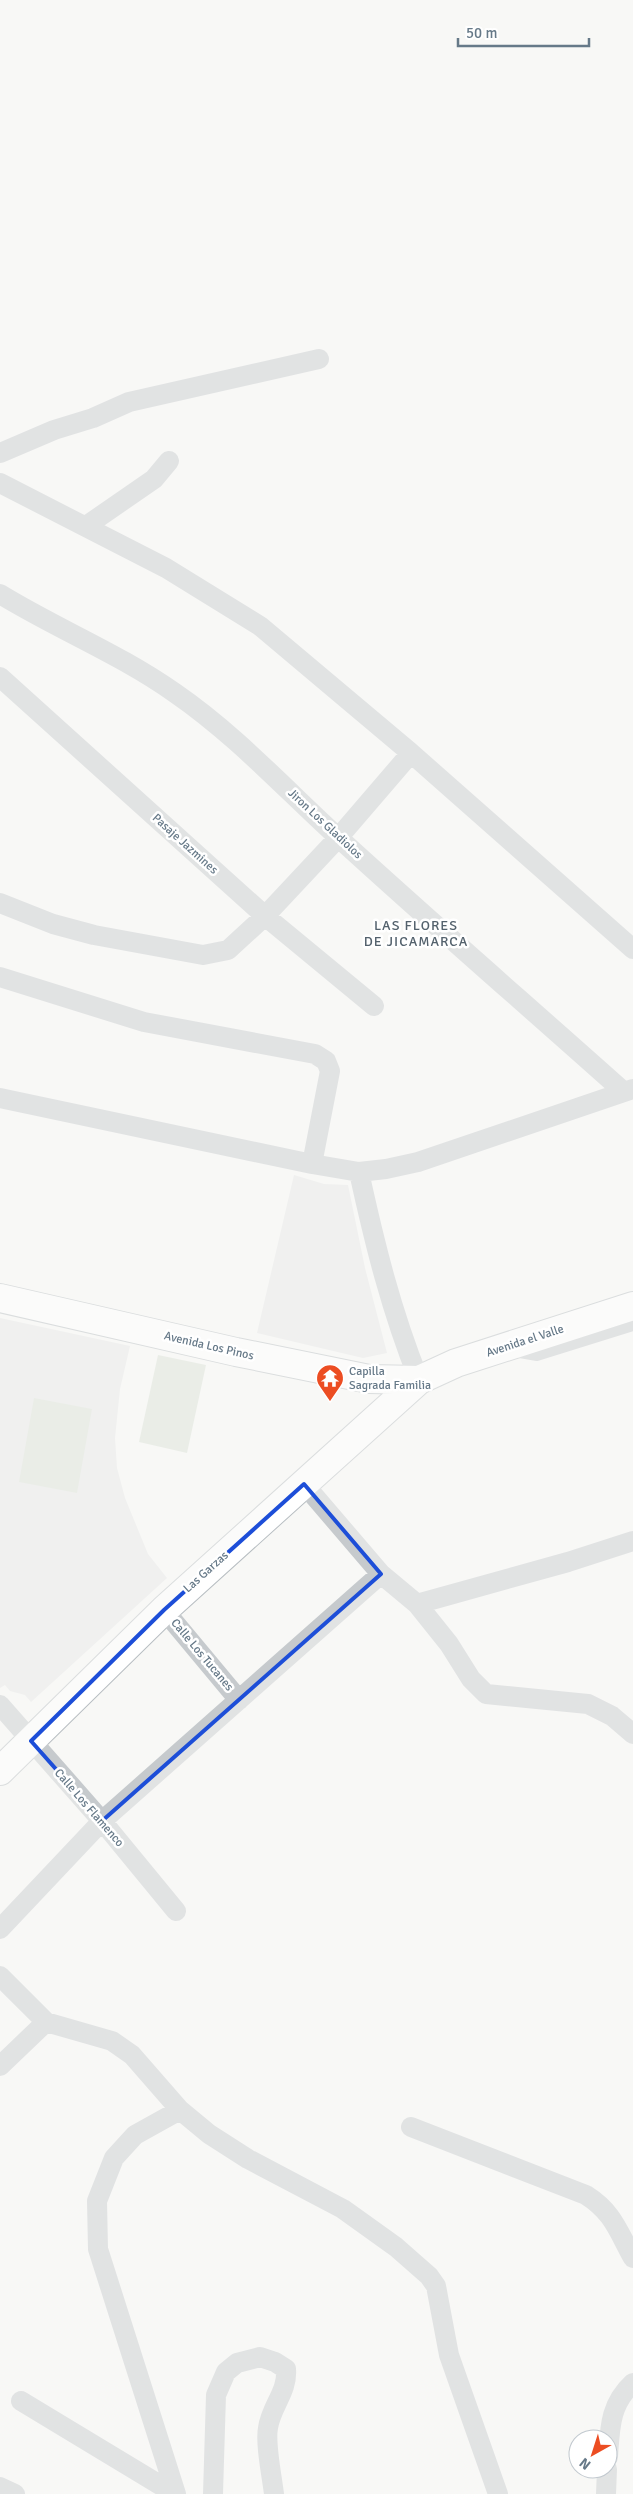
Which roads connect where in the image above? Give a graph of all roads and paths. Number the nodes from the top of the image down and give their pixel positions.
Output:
1 (319, 359) dead end
2 (0, 453) edge
3 (169, 461) dead end
4 (0, 482) edge
5 (86, 526) junction
6 (0, 594) edge
7 (0, 677) edge
8 (411, 753) junction
9 (338, 838) junction
10 (0, 903) edge
11 (265, 916) junction
12 (633, 950) edge
13 (0, 977) edge
14 (374, 1006) dead end
15 (628, 1090) edge
16 (0, 1098) edge
17 (312, 1164) junction
18 (358, 1172) junction
19 (0, 1298) edge
20 (633, 1306) edge
21 (633, 1326) edge
22 (499, 1349) junction
23 (419, 1380) junction
24 (304, 1484) junction
25 (633, 1541) edge
26 (381, 1574) junction
27 (417, 1604) junction
28 (164, 1610) junction
29 (239, 1700) junction
30 (0, 1705) edge
31 (633, 1734) edge
32 (31, 1741) junction
33 (0, 1771) edge
34 (102, 1821) junction
35 (176, 1912) dead end
36 (0, 1929) edge
37 (0, 1976) edge
38 (46, 2022) junction
39 (0, 2066) edge
40 (180, 2110) junction
41 (411, 2127) dead end
42 (633, 2258) edge
43 (633, 2383) edge
44 (21, 2401) dead end
45 (610, 2429) edge
46 (607, 2479) edge
47 (0, 2487) edge
48 (15, 2494) edge
49 (175, 2494) edge
50 (213, 2494) edge
51 (274, 2494) edge
52 (498, 2494) edge
53 (606, 2494) edge

1 - 2 street
3 - 5 street
4 - 5 street
5 - 8 street
6 - 9 street, Jiron Los Gladiolos
7 - 11 street, Pasaje Jazmines
8 - 9 street
8 - 12 street
9 - 11 street
9 - 15 street, Jiron Los Gladiolos
10 - 11 street
11 - 14 street, Pasaje Jazmines
13 - 17 street
15 - 18 street
16 - 17 street
17 - 18 street
18 - 23 street
19 - 23 street, Avenida Los Pinos
20 - 22 street, Avenida el Valle
21 - 22 lane
22 - 23 street, Avenida el Valle
23 - 24 street, Las Garzas
24 - 26 street
24 - 28 street, Las Garzas
25 - 27 street
26 - 27 street
26 - 29 street
27 - 31 street
28 - 29 street, Calle Los Tucanes
28 - 32 street, Las Garzas
29 - 34 street
30 - 32 street, Calle Los Flamenco
32 - 33 street, Las Garzas
32 - 34 street, Calle Los Flamenco
34 - 35 street, Calle Los Flamenco
34 - 36 street
37 - 38 street
38 - 39 street
38 - 40 street
40 - 49 street
40 - 52 street
41 - 42 street
43 - 45 street
44 - 49 street
46 - 53 street
47 - 48 street
50 - 51 street

